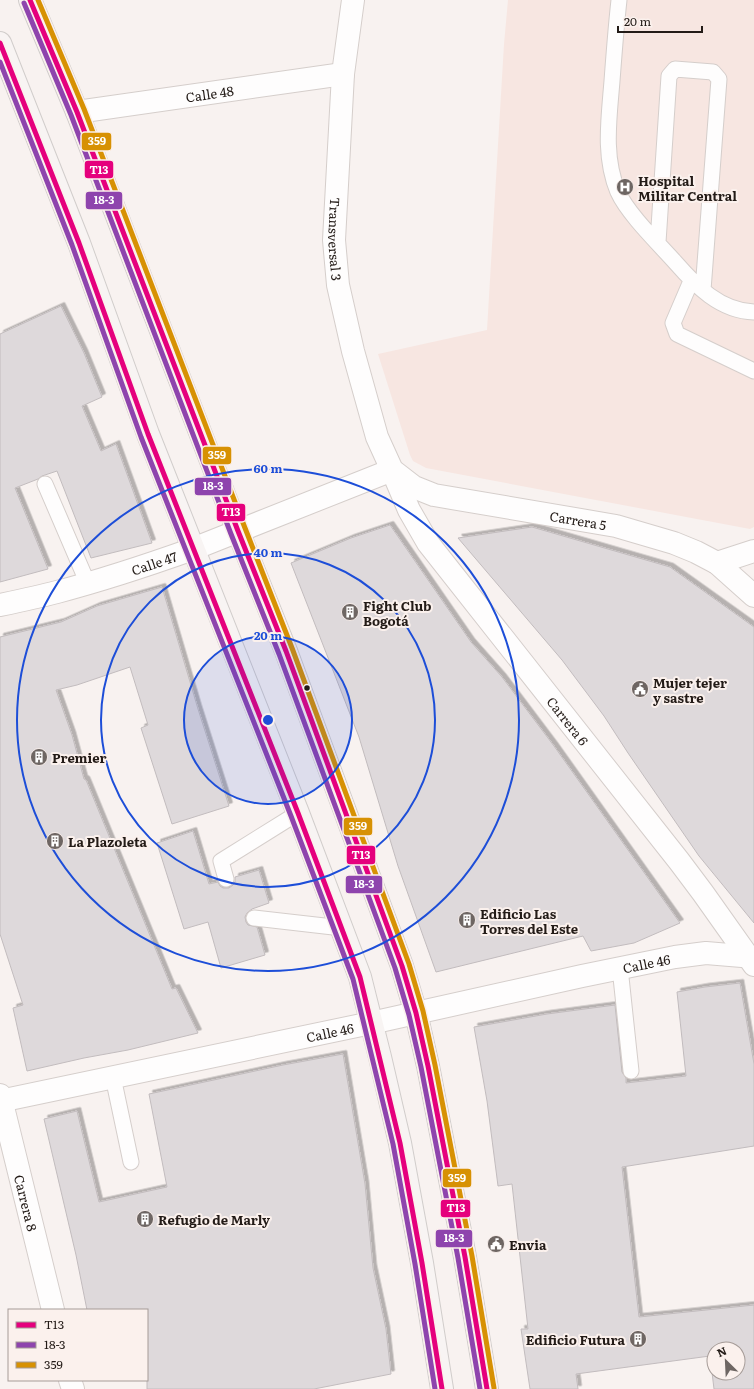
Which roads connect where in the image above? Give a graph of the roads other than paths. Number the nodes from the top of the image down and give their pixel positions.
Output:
1 (30, 0) edge
2 (353, 0) edge
3 (619, 0) edge
4 (0, 43) edge
5 (343, 74) junction
6 (77, 112) junction
7 (658, 242) junction
8 (691, 281) junction
9 (703, 290) junction
10 (754, 312) edge
11 (754, 371) edge
12 (392, 470) junction
13 (45, 484) dead end
14 (238, 531) junction
15 (194, 549) junction
16 (754, 551) edge
17 (717, 563) junction
18 (88, 584) junction
19 (754, 596) edge
20 (0, 605) edge
21 (298, 813) junction
22 (226, 879) dead end
23 (254, 918) dead end
24 (342, 928) junction
25 (752, 959) edge
26 (620, 968) junction
27 (416, 1013) junction
28 (371, 1024) junction
29 (631, 1071) dead end
30 (113, 1077) junction
31 (0, 1099) edge
32 (131, 1162) dead end
33 (53, 1309) edge
34 (442, 1389) edge
35 (487, 1389) edge

1 - 6 main road
2 - 5 street, Transversal 3
3 - 7 lane
4 - 15 main road
5 - 6 street, Calle 48
5 - 12 street, Transversal 3
6 - 14 main road
7 - 8 lane
7 - 9 lane
8 - 9 lane
8 - 11 lane
9 - 10 lane
12 - 14 street, Calle 47
12 - 17 street, Carrera 5
12 - 25 street, Carrera 6
13 - 18 lane
14 - 15 street, Calle 47
14 - 27 main road
15 - 18 street, Calle 47
15 - 21 main road
16 - 17 street
17 - 19 street, Carrera 5
18 - 20 street, Calle 47
21 - 22 lane
21 - 24 main road
23 - 24 lane
24 - 28 main road
25 - 26 street, Calle 46
26 - 27 street, Calle 46
26 - 29 lane
27 - 28 street, Calle 46
27 - 35 main road
28 - 30 street, Calle 46
28 - 34 main road
30 - 31 street, Calle 46
30 - 32 lane
31 - 33 street, Carrera 8

